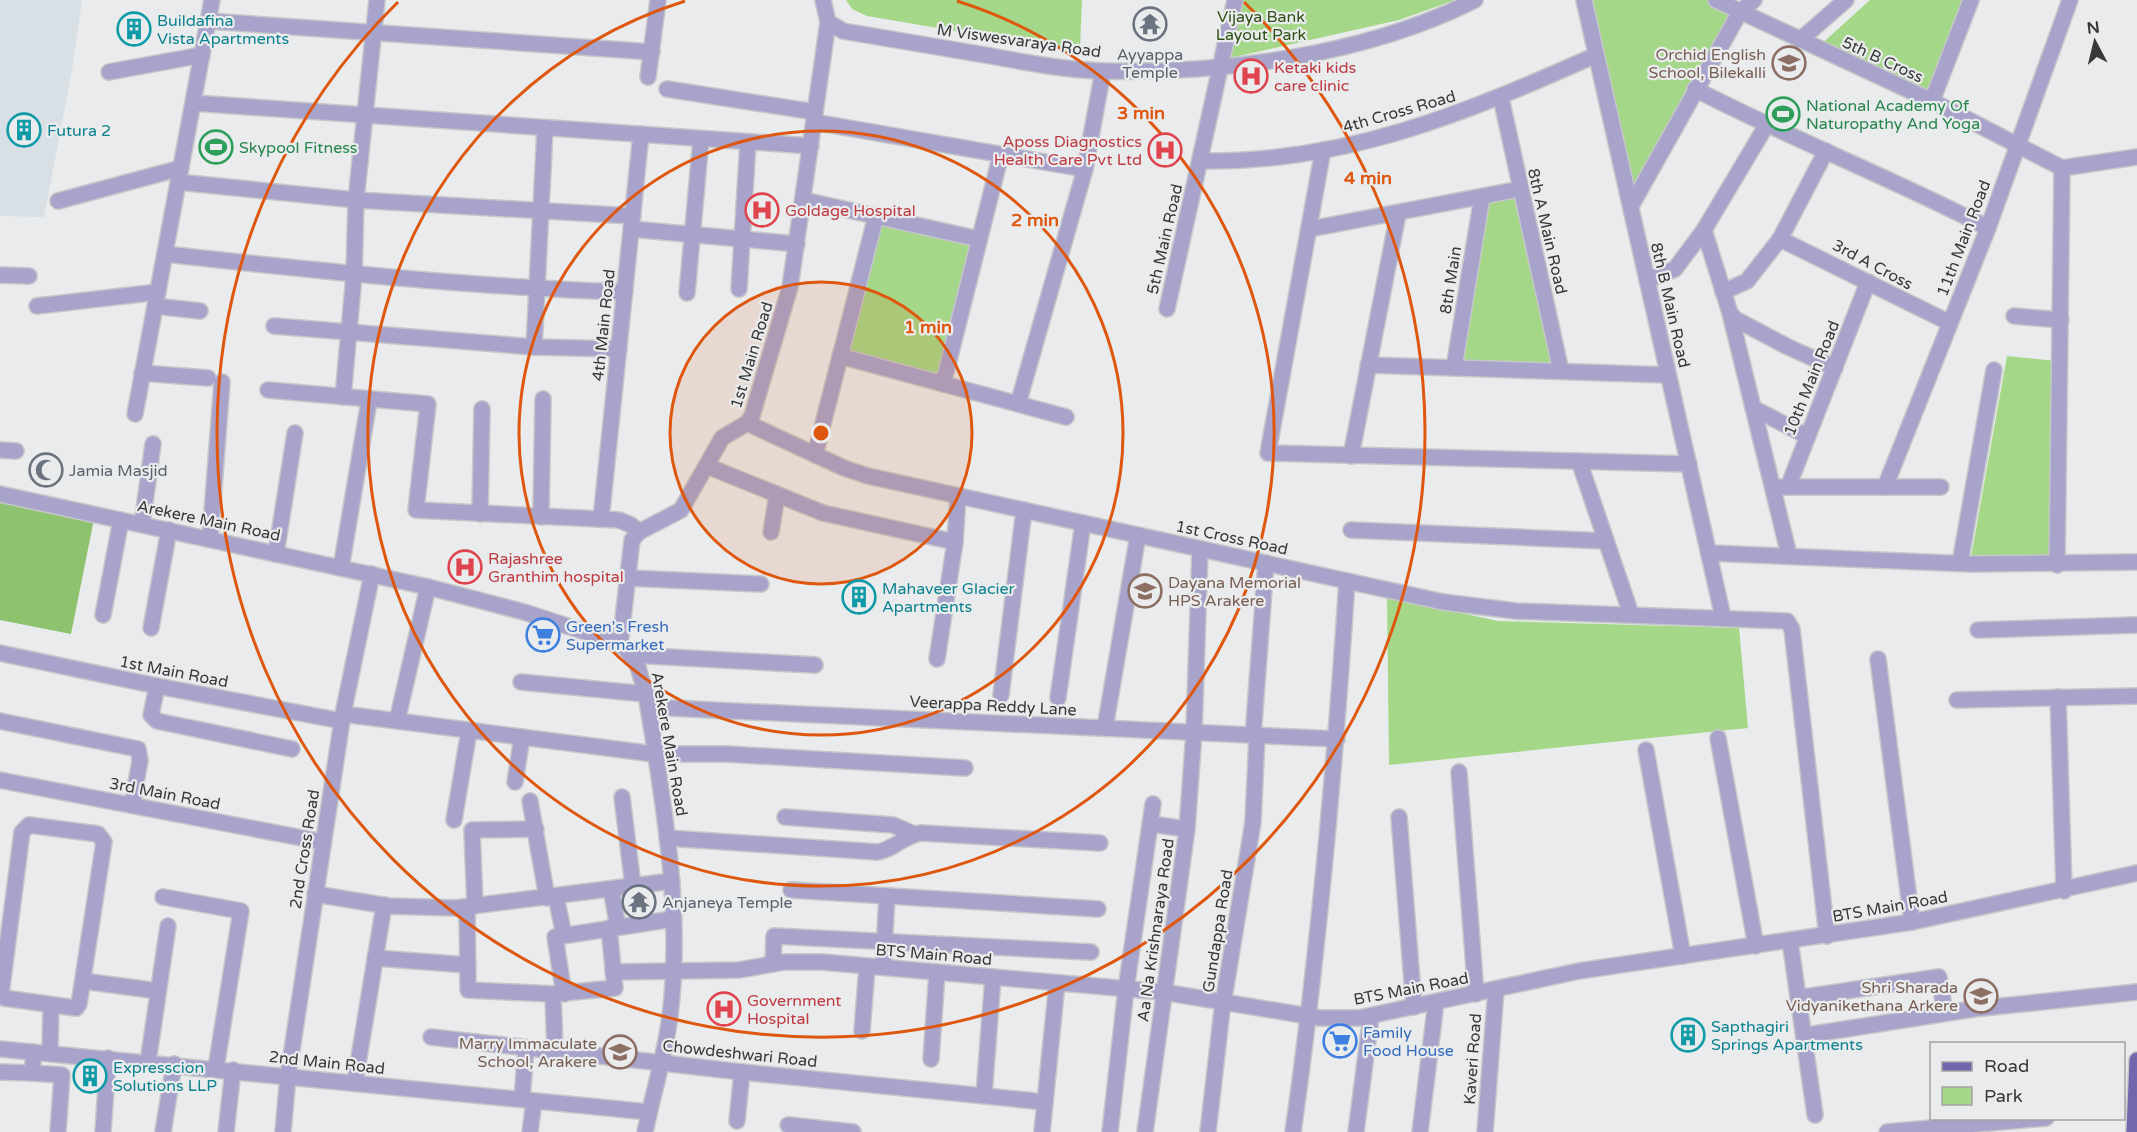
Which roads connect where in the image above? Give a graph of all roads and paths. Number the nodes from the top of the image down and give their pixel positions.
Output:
1 (212, 0) edge
2 (377, 0) edge
3 (658, 0) edge
4 (823, 0) edge
5 (1235, 0) edge
6 (1475, 0) edge
7 (1584, 0) edge
8 (1716, 0) edge
9 (1754, 0) edge
10 (1846, 0) edge
11 (2070, 0) edge
12 (1968, 2) edge
13 (1740, 12) junction
14 (208, 21) junction
15 (828, 22) junction
16 (373, 34) junction
17 (1800, 40) junction
18 (652, 52) junction
19 (202, 55) junction
20 (1596, 55) junction
21 (1222, 66) junction
22 (1103, 71) junction
23 (109, 72) dead end
24 (648, 77) dead end
25 (667, 89) dead end
26 (1695, 89) junction
27 (1501, 98) junction
28 (1932, 101) junction
29 (193, 103) junction
30 (365, 115) junction
31 (815, 117) junction
32 (1766, 126) junction
33 (545, 128) junction
34 (641, 134) junction
35 (701, 139) junction
36 (748, 142) junction
37 (2016, 145) junction
38 (811, 146) junction
39 (1323, 150) junction
40 (1826, 151) junction
41 (1001, 154) junction
42 (2137, 157) edge
43 (1201, 161) junction
44 (2062, 168) junction
45 (1086, 169) junction
46 (179, 175) junction
47 (1521, 189) junction
48 (1482, 197) junction
49 (356, 200) junction
50 (803, 200) junction
51 (57, 201) dead end
52 (1631, 206) junction
53 (540, 210) junction
54 (1398, 214) junction
55 (876, 216) junction
56 (632, 223) junction
57 (1988, 228) junction
58 (1310, 229) junction
59 (1704, 230) junction
60 (693, 234) junction
61 (743, 238) junction
62 (1780, 238) junction
63 (980, 239) junction
64 (797, 244) junction
65 (165, 254) junction
66 (0, 275) edge
67 (354, 275) junction
68 (28, 276) dead end
69 (1647, 280) junction
70 (1868, 282) junction
71 (536, 289) junction
72 (740, 289) dead end
73 (625, 292) junction
74 (1723, 292) junction
75 (687, 293) dead end
76 (156, 299) junction
77 (37, 306) dead end
78 (1167, 309) dead end
79 (200, 310) dead end
80 (1730, 313) junction
81 (2014, 315) dead end
82 (2061, 321) junction
83 (1950, 323) junction
84 (274, 326) dead end
85 (349, 333) junction
86 (534, 347) junction
87 (619, 350) junction
88 (840, 356) junction
89 (1368, 365) junction
90 (1454, 368) junction
91 (1835, 368) junction
92 (1994, 370) dead end
93 (1562, 371) junction
94 (142, 373) junction
95 (1668, 375) junction
96 (943, 384) junction
97 (268, 390) dead end
98 (343, 397) junction
99 (543, 399) dead end
100 (369, 401) junction
101 (1018, 404) junction
102 (1753, 408) junction
103 (482, 409) dead end
104 (135, 414) dead end
105 (1066, 417) dead end
106 (747, 423) junction
107 (295, 433) dead end
108 (1807, 436) junction
109 (153, 444) dead end
110 (0, 450) edge
111 (16, 451) dead end
112 (815, 455) junction
113 (1351, 456) junction
114 (1579, 461) junction
115 (1689, 464) junction
116 (707, 466) junction
117 (1780, 487) junction
118 (1885, 487) junction
119 (1941, 487) dead end
120 (0, 494) edge
121 (777, 495) junction
122 (958, 496) junction
123 (1024, 510) junction
124 (480, 513) junction
125 (541, 517) junction
126 (601, 519) junction
127 (121, 520) junction
128 (1083, 523) junction
129 (142, 525) junction
130 (169, 530) junction
131 (1351, 530) dead end
132 (639, 532) junction
133 (771, 532) dead end
134 (1138, 535) junction
135 (210, 539) junction
136 (1606, 541) junction
137 (954, 542) junction
138 (1200, 549) junction
139 (1708, 553) junction
140 (276, 554) junction
141 (1789, 555) junction
142 (2137, 562) edge
143 (1266, 563) junction
144 (1960, 563) junction
145 (2057, 565) junction
146 (341, 568) junction
147 (372, 574) junction
148 (627, 578) junction
149 (1347, 581) junction
150 (761, 584) dead end
151 (428, 586) junction
152 (1631, 614) junction
153 (103, 615) dead end
154 (1723, 617) junction
155 (2137, 625) edge
156 (151, 628) dead end
157 (1978, 630) dead end
158 (626, 650) junction
159 (0, 653) edge
160 (937, 658) dead end
161 (1878, 659) dead end
162 (815, 665) dead end
163 (521, 682) dead end
164 (157, 687) junction
165 (1001, 695) dead end
166 (2137, 696) edge
167 (2058, 697) junction
168 (1058, 698) dead end
169 (1957, 700) dead end
170 (647, 701) junction
171 (342, 718) junction
172 (0, 721) edge
173 (397, 721) junction
174 (1105, 728) junction
175 (470, 730) junction
176 (1194, 732) junction
177 (1255, 736) junction
178 (522, 737) junction
179 (1718, 738) dead end
180 (1337, 739) junction
181 (292, 748) dead end
182 (1646, 750) dead end
183 (654, 754) junction
184 (965, 768) dead end
185 (1459, 772) dead end
186 (0, 780) edge
187 (515, 782) dead end
188 (622, 797) dead end
189 (530, 801) dead end
190 (1152, 804) dead end
191 (132, 805) junction
192 (1399, 817) dead end
193 (785, 818) dead end
194 (454, 820) dead end
195 (1150, 824) junction
196 (536, 829) junction
197 (1187, 829) junction
198 (914, 834) junction
199 (667, 838) junction
200 (323, 842) junction
201 (1100, 843) dead end
202 (2137, 873) edge
203 (2115, 880) junction
204 (672, 881) junction
205 (2137, 882) edge
206 (633, 886) junction
207 (611, 889) junction
208 (791, 890) dead end
209 (2064, 891) junction
210 (315, 894) junction
211 (887, 896) junction
212 (163, 897) dead end
213 (552, 897) junction
214 (384, 905) junction
215 (471, 907) junction
216 (1098, 909) dead end
217 (673, 919) junction
218 (1912, 922) junction
219 (168, 926) dead end
220 (614, 928) junction
221 (564, 935) junction
222 (1827, 936) junction
223 (885, 941) junction
224 (1790, 941) junction
225 (1755, 946) junction
226 (1091, 952) dead end
227 (1683, 956) junction
228 (375, 958) junction
229 (773, 964) junction
230 (468, 965) junction
231 (867, 967) junction
232 (884, 967) junction
233 (672, 970) junction
234 (613, 972) junction
235 (937, 972) junction
236 (993, 977) junction
237 (91, 982) dead end
238 (1056, 983) junction
239 (1126, 989) junction
240 (1496, 989) junction
241 (158, 991) junction
242 (1163, 992) junction
243 (2137, 992) edge
244 (1476, 993) junction
245 (558, 994) junction
246 (1798, 998) junction
247 (1224, 1002) junction
248 (1436, 1002) junction
249 (51, 1006) junction
250 (1414, 1007) junction
251 (1945, 1013) junction
252 (1371, 1016) junction
253 (1310, 1017) junction
254 (862, 1031) dead end
255 (1814, 1034) dead end
256 (430, 1036) dead end
257 (526, 1048) junction
258 (0, 1049) edge
259 (555, 1051) junction
260 (31, 1052) junction
261 (50, 1053) junction
262 (108, 1058) junction
263 (931, 1059) dead end
264 (2137, 1060) edge
265 (148, 1062) junction
266 (663, 1063) junction
267 (174, 1064) junction
268 (216, 1068) junction
269 (233, 1070) junction
270 (0, 1072) edge
271 (742, 1072) junction
272 (30, 1073) junction
273 (288, 1076) junction
274 (355, 1082) junction
275 (984, 1095) junction
276 (528, 1100) junction
277 (1045, 1101) junction
278 (649, 1112) junction
279 (1815, 1115) dead end
280 (2035, 1120) edge
281 (737, 1121) dead end
282 (788, 1125) dead end
283 (1896, 1131) edge
284 (58, 1132) edge
285 (103, 1132) edge
286 (163, 1132) edge
287 (226, 1132) edge
288 (283, 1132) edge
289 (530, 1132) edge
290 (645, 1132) edge
291 (853, 1132) edge
292 (1042, 1132) edge
293 (1110, 1132) edge
294 (1145, 1132) edge
295 (1208, 1132) edge
296 (1293, 1132) edge
297 (1356, 1132) edge
298 (1420, 1132) edge
299 (1485, 1132) edge
300 (2134, 1132) edge

1 - 14 street
2 - 16 street
3 - 18 street
4 - 15 street
5 - 21 street, 5th Main Road
6 - 21 street, M Viswesvaraya Road
7 - 20 street, 8th B Main Road
8 - 13 street, 5th B Cross
9 - 13 street
10 - 17 street
11 - 37 street, 11th Main Road
12 - 28 street
13 - 17 street, 5th B Cross
13 - 26 street
14 - 16 street
14 - 19 street
15 - 22 street, M Viswesvaraya Road
15 - 31 street, 1st Main Road
16 - 18 street
16 - 30 street
17 - 28 street, 5th B Cross
18 - 24 street
19 - 23 street
19 - 29 street
20 - 27 street, 4th Cross Road
20 - 52 street, 8th B Main Road
21 - 22 street, M Viswesvaraya Road
21 - 43 street, 5th Main Road
22 - 45 street
25 - 31 street
26 - 32 street
26 - 52 street
27 - 39 street, 4th Cross Road
27 - 47 street, 8th A Main Road
28 - 37 street, 5th B Cross
29 - 30 street
29 - 46 street
30 - 33 street
30 - 49 street
31 - 38 street, 1st Main Road
31 - 41 street
32 - 40 street
32 - 59 street
33 - 34 street
33 - 53 street
34 - 35 street
34 - 56 street, 4th Main Road
35 - 36 street
35 - 60 street
36 - 38 street
36 - 61 street
37 - 44 street, 5th B Cross
37 - 57 street, 11th Main Road
38 - 50 street, 1st Main Road
39 - 43 street, 4th Cross Road
39 - 58 street
40 - 57 street
40 - 62 street
41 - 45 street
41 - 63 street
42 - 44 street
43 - 78 street, 5th Main Road
44 - 82 street
45 - 101 street
46 - 49 street
46 - 51 street
46 - 65 street
47 - 48 street
47 - 93 street, 8th A Main Road
48 - 54 street
48 - 90 street, 8th Main
49 - 53 street
49 - 67 street
50 - 55 street
50 - 64 street, 1st Main Road
52 - 69 street, 8th B Main Road
53 - 56 street
53 - 71 street
54 - 58 street
54 - 89 street
55 - 63 street
55 - 88 street
56 - 60 street
56 - 73 street, 4th Main Road
57 - 83 street, 11th Main Road
58 - 113 street
59 - 69 street
59 - 74 street
60 - 61 street
60 - 75 street
61 - 64 street
61 - 72 street
62 - 70 street, 3rd A Cross
62 - 74 street
63 - 96 street
64 - 106 street, 1st Main Road
65 - 67 street
65 - 76 street
66 - 68 street
67 - 71 street
67 - 85 street
69 - 95 street, 8th B Main Road
70 - 83 street, 3rd A Cross
70 - 91 street, 10th Main Road
71 - 73 street
71 - 86 street
73 - 87 street, 4th Main Road
74 - 80 street
76 - 77 street
76 - 79 street
76 - 94 street
80 - 91 street
80 - 102 street
81 - 82 street
82 - 145 street
83 - 118 street, 11th Main Road
84 - 85 street
85 - 86 street
85 - 98 street
86 - 87 street
87 - 126 street, 4th Main Road
88 - 96 street
88 - 112 street
89 - 90 street
89 - 113 street
90 - 93 street
91 - 108 street, 10th Main Road
92 - 144 street
93 - 95 street
94 - 104 street
94 - 135 street
95 - 115 street, 8th B Main Road
96 - 101 street
97 - 98 street
98 - 100 street
99 - 125 street
100 - 124 street
100 - 146 street
101 - 105 street
102 - 108 street
102 - 117 street
103 - 124 street
106 - 112 street, 1st Cross Road
106 - 116 street, 1st Main Road
107 - 140 street
108 - 117 street, 10th Main Road
109 - 129 street
110 - 111 street
112 - 122 street, 1st Cross Road
113 - 114 street
114 - 115 street
114 - 136 street
115 - 139 street, 8th B Main Road
116 - 121 street
116 - 132 street, 1st Main Road
117 - 118 street
117 - 141 street
118 - 119 street
120 - 127 street, Arekere Main Road
121 - 133 street
121 - 137 street
122 - 123 street, 1st Cross Road
122 - 137 street
123 - 128 street, 1st Cross Road
123 - 165 street
124 - 125 street
125 - 126 street
126 - 132 street
127 - 129 street, Arekere Main Road
127 - 153 street
128 - 134 street, 1st Cross Road
128 - 168 street
129 - 130 street, Arekere Main Road
130 - 135 street, Arekere Main Road
130 - 156 street
131 - 136 street
132 - 148 street
134 - 138 street, 1st Cross Road
134 - 174 street
135 - 140 street, Arekere Main Road
136 - 152 street
137 - 160 street
138 - 143 street, 1st Cross Road
138 - 176 street, Aa Na Krishnaraya Road
139 - 141 street
139 - 154 street, 8th B Main Road
140 - 146 street, Arekere Main Road
141 - 144 street
142 - 145 street
143 - 149 street, 1st Cross Road
143 - 177 street, Gundappa Road
144 - 145 street
146 - 147 street, Arekere Main Road
147 - 151 street, Arekere Main Road
147 - 171 street, 2nd Cross Road
148 - 150 street
148 - 158 street
149 - 152 street, 1st Cross Road
149 - 180 street
151 - 158 street, Arekere Main Road
151 - 173 street
152 - 154 street, 1st Cross Road
154 - 222 street, 1st Cross Road
155 - 157 street
158 - 162 street
158 - 170 street, Arekere Main Road
159 - 164 street, 1st Main Road
161 - 218 street
163 - 170 street, Veerappa Reddy Lane
164 - 171 street, 1st Main Road
164 - 181 street
166 - 167 street
167 - 169 street
167 - 209 street
170 - 174 street, Veerappa Reddy Lane
170 - 183 street, Arekere Main Road
171 - 173 street, 1st Main Road
171 - 200 street, 2nd Cross Road
172 - 191 street
173 - 175 street, 1st Main Road
174 - 176 street, Veerappa Reddy Lane
175 - 178 street, 1st Main Road
175 - 194 street
176 - 177 street, Veerappa Reddy Lane
176 - 197 street, Aa Na Krishnaraya Road
177 - 180 street, Veerappa Reddy Lane
177 - 247 street, Gundappa Road
178 - 183 street, 1st Main Road
178 - 187 street
179 - 225 street
180 - 253 street
182 - 227 street
183 - 184 street, 1st Main Road
183 - 199 street, Arekere Main Road
185 - 244 street
186 - 191 street, 3rd Main Road
188 - 206 street
189 - 196 street
190 - 195 street
191 - 200 street, 3rd Main Road
192 - 250 street
193 - 198 street
195 - 197 street
195 - 239 street
196 - 213 street
196 - 215 street
197 - 242 street, Aa Na Krishnaraya Road
198 - 199 street
198 - 201 street
199 - 204 street, Arekere Main Road
200 - 210 street, 2nd Cross Road
202 - 203 street, BTS Main Road
203 - 205 street, BTS Main Road
203 - 209 street, BTS Main Road
204 - 206 street
204 - 217 street, Arekere Main Road
206 - 207 street
207 - 213 street
207 - 220 street
208 - 211 street
209 - 218 street, BTS Main Road
210 - 214 street
210 - 273 street, 2nd Cross Road
211 - 216 street
211 - 223 street
212 - 268 street
213 - 215 street
213 - 221 street
214 - 215 street
214 - 228 street
215 - 230 street
217 - 220 street
217 - 233 street, Arekere Main Road
218 - 222 street, BTS Main Road
219 - 241 street
220 - 221 street
220 - 234 street
221 - 245 street
222 - 224 street, BTS Main Road
223 - 226 street
223 - 229 street
223 - 232 street
224 - 225 street, BTS Main Road
224 - 246 street
225 - 227 street, BTS Main Road
227 - 240 street, BTS Main Road
228 - 230 street
228 - 274 street
229 - 231 street, BTS Main Road
229 - 233 street, BTS Main Road
230 - 245 street
231 - 232 street, BTS Main Road
231 - 254 street
232 - 235 street, BTS Main Road
233 - 234 street, BTS Main Road
233 - 266 street, Arekere Main Road
234 - 245 street
235 - 236 street, BTS Main Road
235 - 263 street
236 - 238 street, BTS Main Road
236 - 275 street
237 - 241 street
238 - 239 street, BTS Main Road
238 - 277 street
239 - 242 street, BTS Main Road
239 - 293 street
240 - 244 street, BTS Main Road
240 - 299 street, Kaveri Road
241 - 265 street
242 - 247 street, BTS Main Road
242 - 294 street, Aa Na Krishnaraya Road
243 - 251 street
244 - 248 street, BTS Main Road
245 - 259 street
246 - 251 street
246 - 279 street
247 - 253 street, BTS Main Road
247 - 295 street, Gundappa Road
248 - 250 street, BTS Main Road
248 - 298 street
249 - 249 street
249 - 261 street
250 - 252 street, BTS Main Road
251 - 255 street
252 - 253 street, BTS Main Road
252 - 297 street
253 - 296 street
256 - 257 street, Chowdeshwari Road
257 - 259 street, Chowdeshwari Road
257 - 276 street
258 - 260 street, 2nd Main Road
259 - 266 street, Chowdeshwari Road
260 - 261 street, 2nd Main Road
260 - 272 street
261 - 262 street, 2nd Main Road
262 - 265 street, 2nd Main Road
262 - 285 street
264 - 300 main road
265 - 267 street, 2nd Main Road
266 - 271 street, Chowdeshwari Road
266 - 278 street, Arekere Main Road
267 - 268 street, 2nd Main Road
267 - 286 street
268 - 269 street, 2nd Main Road
269 - 273 street, 2nd Main Road
269 - 287 street
270 - 272 street
271 - 275 street, Chowdeshwari Road
271 - 281 street
272 - 284 street
273 - 274 street, 2nd Main Road
273 - 288 street, 2nd Cross Road
274 - 276 street, 2nd Main Road
275 - 277 street, Chowdeshwari Road
276 - 278 street, 2nd Main Road
276 - 289 street
277 - 292 street
278 - 290 street, Arekere Main Road
280 - 283 street
282 - 291 street

